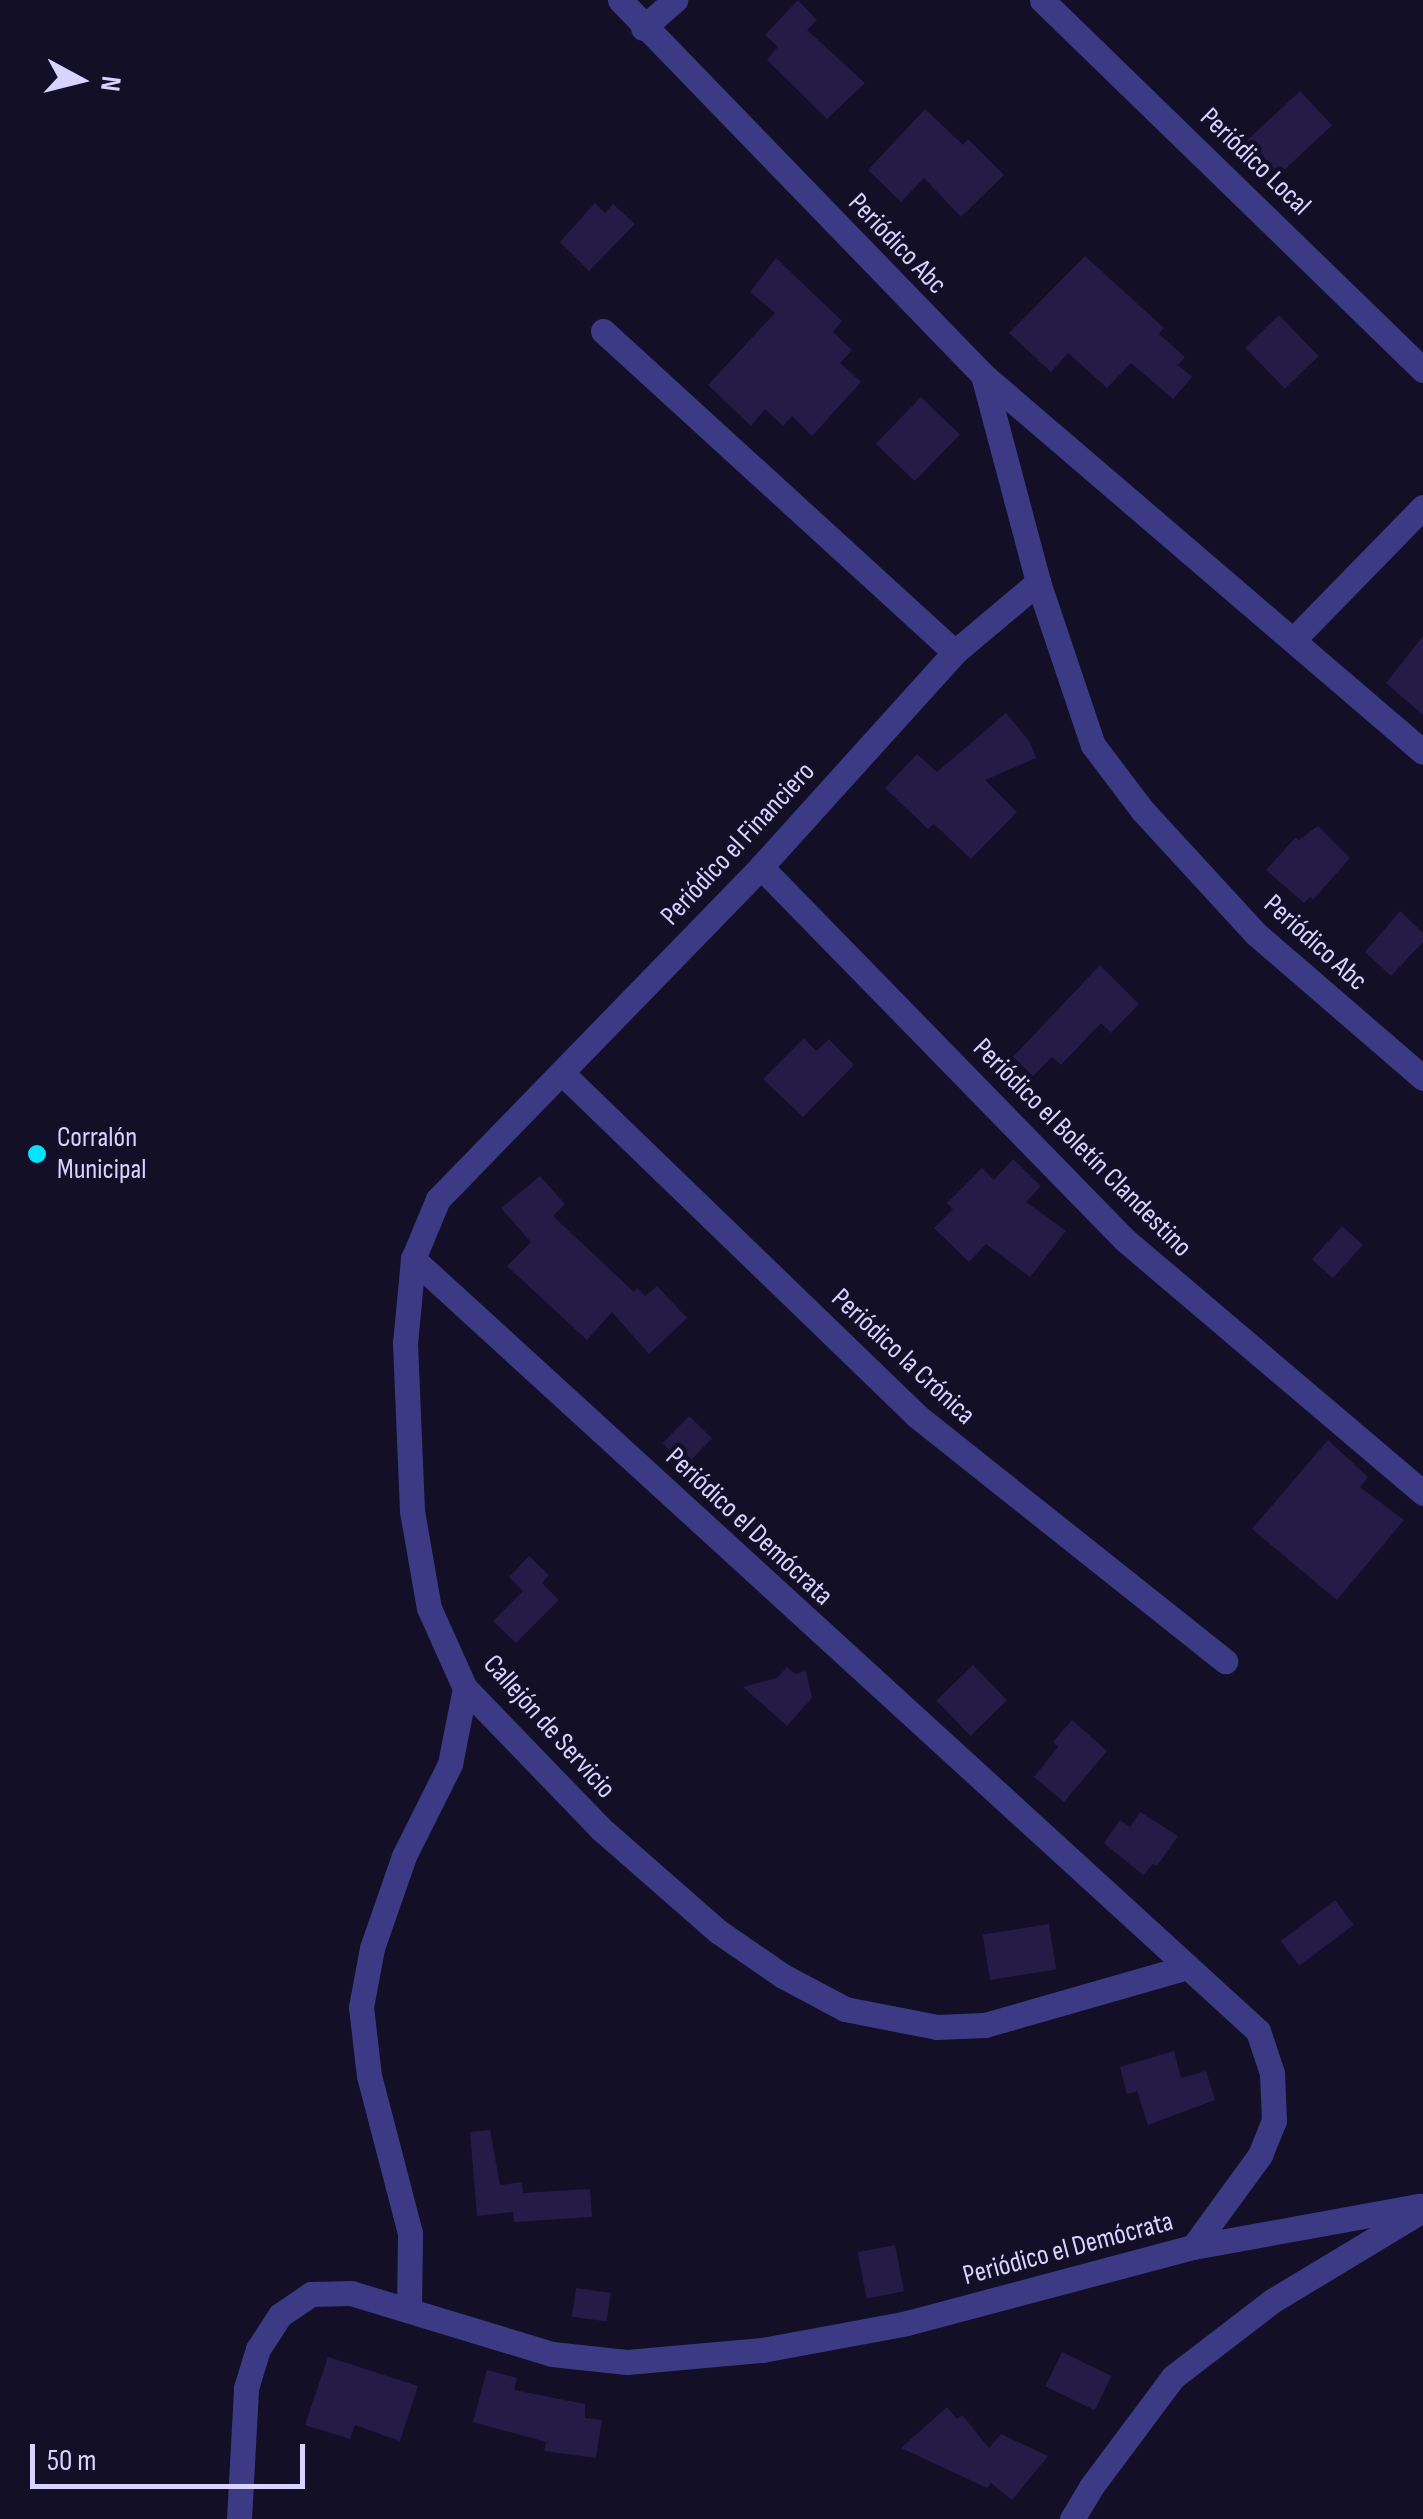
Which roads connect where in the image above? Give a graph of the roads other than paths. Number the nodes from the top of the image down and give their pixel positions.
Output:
1 (620, 0) edge
2 (674, 0) edge
3 (1042, 0) edge
4 (643, 28) junction
5 (603, 330) dead end
6 (1423, 370) edge
7 (984, 375) junction
8 (1423, 507) edge
9 (1038, 582) junction
10 (1295, 638) junction
11 (955, 652) junction
12 (1423, 752) edge
13 (761, 866) junction
14 (562, 1074) junction
15 (1423, 1078) edge
16 (413, 1260) junction
17 (1423, 1494) edge
18 (1224, 1662) dead end
19 (466, 1688) junction
20 (1184, 1968) junction
21 (1423, 2208) edge
22 (1193, 2247) junction
23 (409, 2308) junction
24 (239, 2519) edge
25 (1072, 2519) edge

1 - 4 street, Periódico Abc
2 - 4 street
3 - 6 street, Periódico Local
4 - 7 street, Periódico Abc
5 - 11 street
7 - 9 street, Periódico Abc
7 - 10 street
8 - 10 street
9 - 11 street
9 - 15 street, Periódico Abc
10 - 12 street
11 - 13 street, Periódico el Financiero
13 - 14 street, Periódico el Financiero
13 - 17 street, Periódico el Boletín Clandestino
14 - 16 street, Callejón de Servicio
14 - 18 street, Periódico la Crónica
16 - 19 street, Callejón de Servicio
16 - 20 street, Periódico el Demócrata
19 - 20 street, Callejón de Servicio
19 - 23 street
20 - 22 street, Periódico el Demócrata
21 - 22 street
21 - 25 street
22 - 23 street, Periódico el Demócrata
23 - 24 street, Periódico el Demócrata

